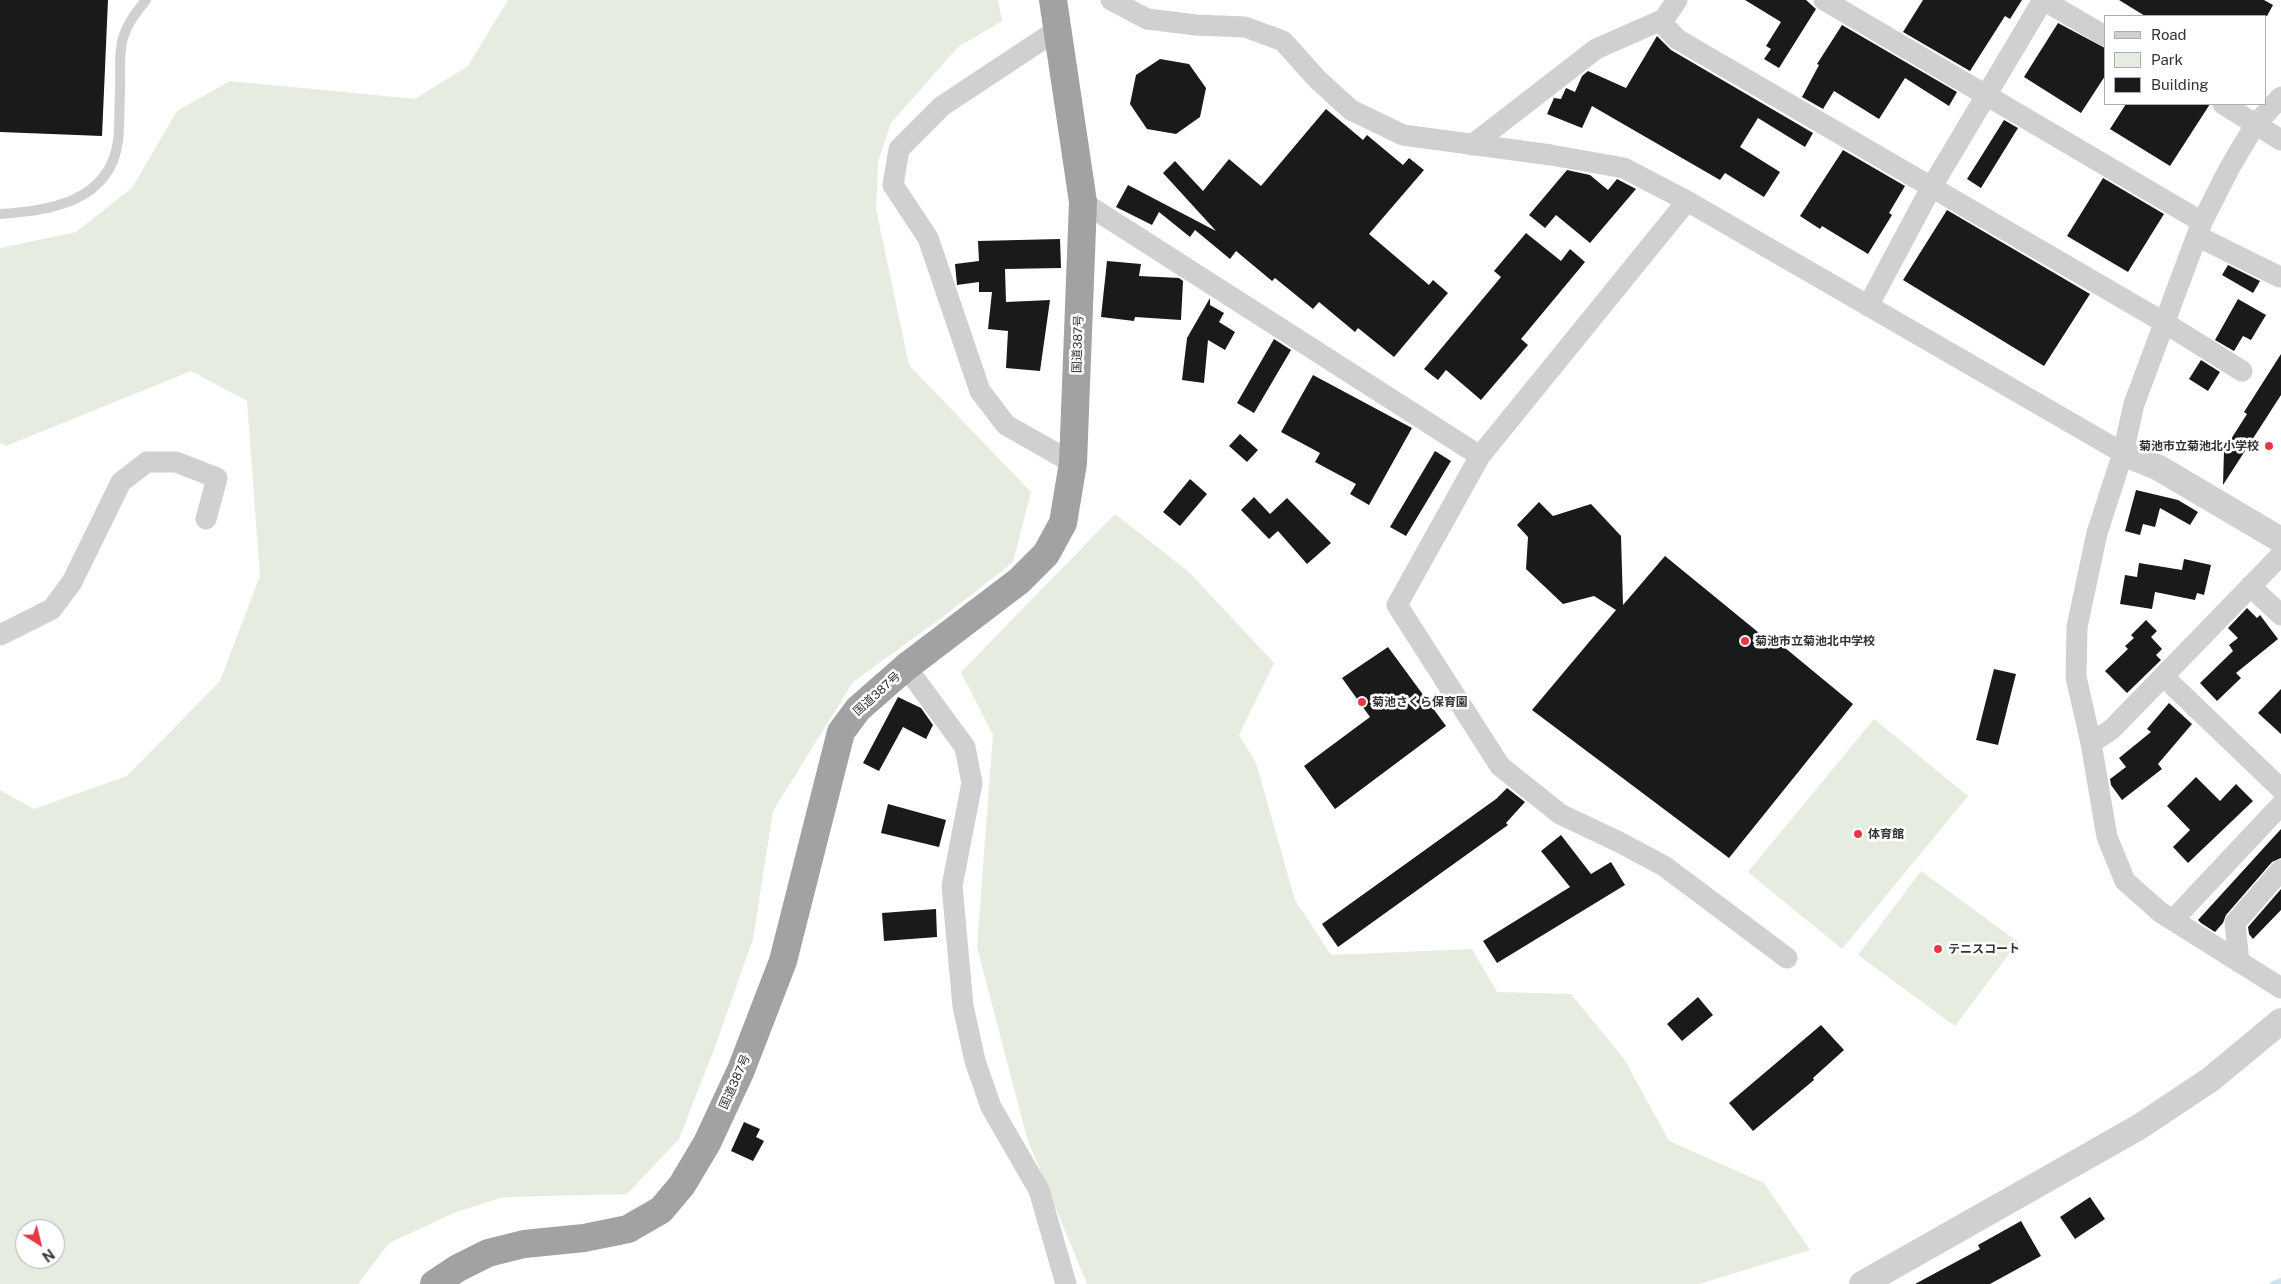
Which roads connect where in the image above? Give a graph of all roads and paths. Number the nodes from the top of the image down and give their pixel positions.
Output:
1 (146, 0) edge
2 (1053, 0) edge
3 (1111, 0) edge
4 (1677, 0) edge
5 (1824, 0) edge
6 (1660, 21) junction
7 (1057, 30) junction
8 (2104, 35) edge
9 (1986, 95) junction
10 (2281, 98) edge
11 (2225, 105) edge
12 (2255, 125) junction
13 (2281, 140) edge
14 (1472, 145) junction
15 (1931, 188) junction
16 (1687, 201) junction
17 (1082, 202) junction
18 (0, 214) edge
19 (2199, 229) junction
20 (2280, 277) edge
21 (1868, 306) junction
22 (2165, 324) junction
23 (2242, 371) dead end
24 (2123, 453) junction
25 (1480, 456) junction
26 (1073, 463) junction
27 (206, 519) dead end
28 (2281, 540) edge
29 (2281, 555) edge
30 (2250, 586) junction
31 (2281, 615) edge
32 (0, 635) edge
33 (906, 668) junction
34 (2163, 676) junction
35 (2091, 743) junction
36 (2281, 789) edge
37 (2281, 805) edge
38 (2281, 870) edge
39 (2173, 920) junction
40 (1787, 958) dead end
41 (2239, 962) junction
42 (2281, 988) edge
43 (2281, 1021) edge
44 (434, 1284) edge
45 (1066, 1284) edge
46 (1862, 1284) edge

1 - 18 lane
2 - 7 highway, 国道387号
3 - 14 street
4 - 6 street
5 - 9 street
6 - 14 street
6 - 15 street
7 - 17 highway, 国道387号
7 - 26 street
8 - 9 street
9 - 15 street
9 - 19 street
10 - 12 street
11 - 12 street
12 - 13 street
12 - 19 street
14 - 16 street
15 - 21 street
15 - 22 street
16 - 21 street
16 - 25 street
17 - 25 street
17 - 26 highway, 国道387号
19 - 20 street
19 - 22 street
21 - 24 street
22 - 23 street
22 - 24 street
24 - 28 street
24 - 35 street
25 - 40 street
26 - 33 highway, 国道387号
27 - 32 street
29 - 30 street
30 - 31 street
30 - 34 street
33 - 44 highway, 国道387号
33 - 45 street
34 - 35 street
34 - 36 street
35 - 39 street
37 - 39 street
38 - 41 street
39 - 41 street
41 - 42 street
43 - 46 street

